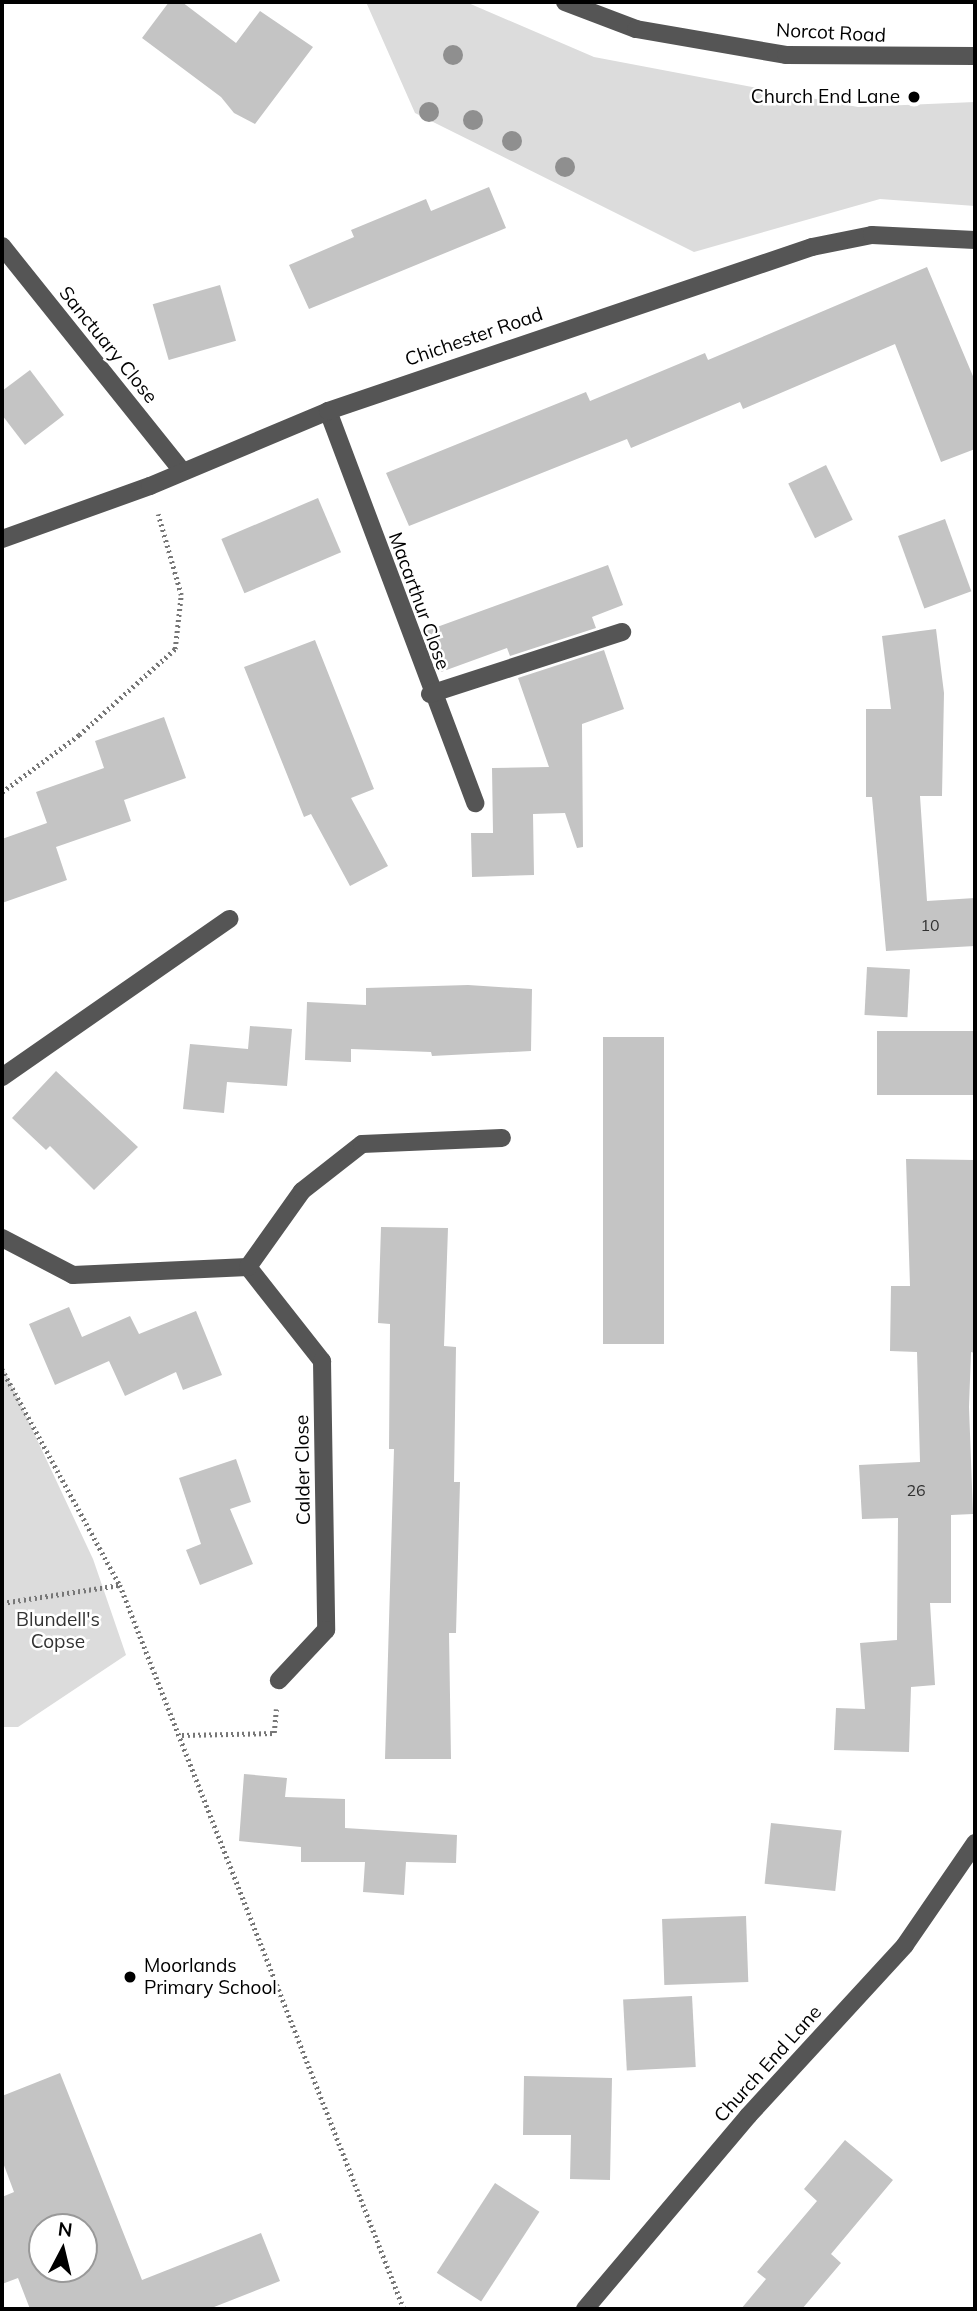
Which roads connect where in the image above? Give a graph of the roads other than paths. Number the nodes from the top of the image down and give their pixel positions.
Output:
1 (565, 2) edge
2 (975, 56) edge
3 (975, 240) edge
4 (2, 246) edge
5 (328, 411) junction
6 (182, 471) junction
7 (2, 539) edge
8 (622, 632) dead end
9 (430, 694) junction
10 (475, 803) dead end
11 (229, 919) dead end
12 (2, 1077) edge
13 (502, 1138) dead end
14 (2, 1238) edge
15 (248, 1267) junction
16 (279, 1680) road end
17 (975, 1843) edge
18 (585, 2309) edge

1 - 2 street, Norcot Road
3 - 5 street, Chichester Road
4 - 6 street, Sanctuary Close
5 - 6 street, Chichester Road
5 - 9 street, Macarthur Close
6 - 7 street, Chichester Road
8 - 9 street
9 - 10 street, Macarthur Close
11 - 12 street
13 - 15 street
14 - 15 street
15 - 16 street, Calder Close
17 - 18 street, Church End Lane

